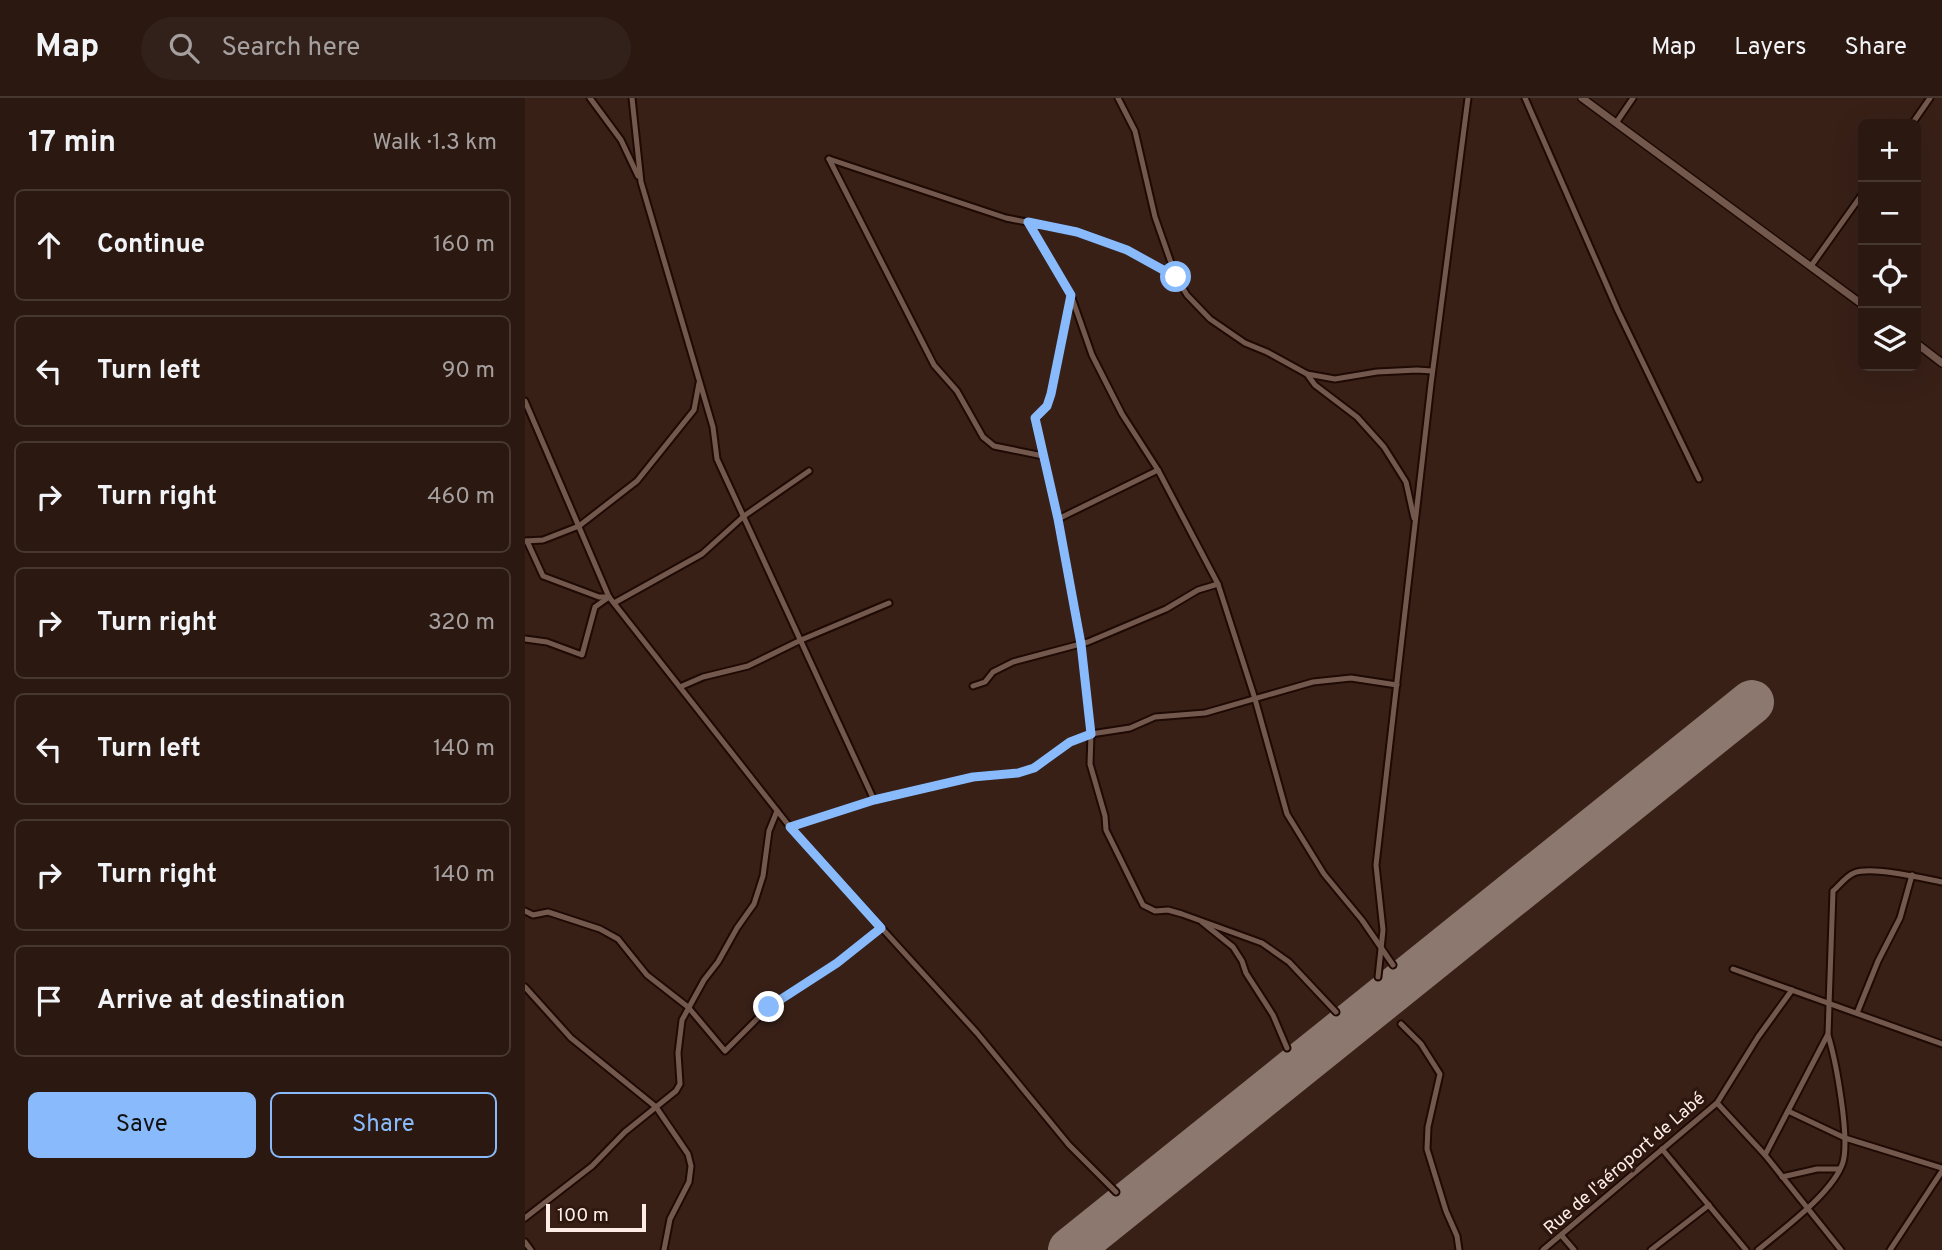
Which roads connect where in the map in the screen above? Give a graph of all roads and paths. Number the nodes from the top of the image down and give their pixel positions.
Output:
1 (590, 98) edge
2 (632, 98) edge
3 (1118, 98) edge
4 (1468, 98) edge
5 (1525, 98) edge
6 (1581, 98) edge
7 (1633, 98) edge
8 (1930, 98) edge
9 (1915, 119) edge
10 (1616, 123) junction
11 (641, 182) junction
12 (1858, 200) edge
13 (1028, 222) junction
14 (1811, 266) junction
15 (1176, 277) junction
16 (1071, 295) junction
17 (1858, 301) edge
18 (1921, 347) edge
19 (1942, 363) edge
20 (1432, 372) junction
21 (1307, 374) junction
22 (699, 380) junction
23 (525, 401) edge
24 (1044, 456) junction
25 (1158, 470) junction
26 (809, 471) dead end
27 (1699, 479) dead end
28 (744, 516) junction
29 (1058, 519) junction
30 (1415, 524) junction
31 (579, 526) junction
32 (526, 541) edge
33 (1218, 584) junction
34 (609, 597) junction
35 (614, 603) junction
36 (890, 603) dead end
37 (525, 639) edge
38 (801, 640) junction
39 (1081, 644) junction
40 (973, 685) dead end
41 (1397, 685) junction
42 (680, 687) junction
43 (1255, 699) junction
44 (1091, 734) junction
45 (874, 800) junction
46 (777, 811) junction
47 (790, 827) junction
48 (1912, 875) junction
49 (1942, 882) edge
50 (525, 911) edge
51 (1199, 920) junction
52 (881, 928) junction
53 (1381, 951) junction
54 (1393, 965) dead end
55 (1733, 969) dead end
56 (1378, 977) dead end
57 (525, 987) edge
58 (1792, 990) junction
59 (1829, 1004) junction
60 (688, 1007) junction
61 (1336, 1012) dead end
62 (1857, 1013) junction
63 (1401, 1024) dead end
64 (1828, 1034) junction
65 (1942, 1044) edge
66 (1287, 1048) dead end
67 (1717, 1103) junction
68 (656, 1107) junction
69 (1788, 1111) junction
70 (1845, 1138) junction
71 (1663, 1149) junction
72 (1765, 1155) junction
73 (1839, 1169) junction
74 (1942, 1170) edge
75 (1782, 1177) junction
76 (1116, 1192) dead end
77 (1709, 1205) junction
78 (1808, 1208) junction
79 (525, 1218) edge
80 (1562, 1236) junction
81 (525, 1242) edge
82 (531, 1250) edge
83 (664, 1250) edge
84 (1459, 1250) edge
85 (1543, 1250) edge
86 (1574, 1250) edge
87 (1651, 1250) edge
88 (1746, 1250) edge
89 (1758, 1250) edge
90 (1841, 1250) edge
91 (1890, 1250) edge

1 - 11 street
2 - 11 street
3 - 15 street
4 - 20 street
5 - 27 street
6 - 10 street
7 - 10 street
8 - 9 street
10 - 14 street
11 - 22 street
12 - 14 street
13 - 15 street
13 - 16 street
13 - 24 street
14 - 17 street
15 - 21 street
16 - 24 street
16 - 25 street
18 - 19 street
20 - 21 street
20 - 30 street
21 - 30 street
22 - 28 street
22 - 31 street
23 - 31 street
24 - 29 street
25 - 29 street
25 - 33 street
26 - 28 street
28 - 35 street
28 - 38 street
29 - 39 street
30 - 41 street
31 - 32 street
31 - 34 street
32 - 34 street
33 - 39 street
33 - 43 street
34 - 35 street
34 - 37 street
35 - 42 street
36 - 38 street
38 - 42 street
38 - 45 street
39 - 40 street
39 - 44 street
41 - 43 street
41 - 53 street
42 - 46 street
43 - 44 street
43 - 53 street
44 - 45 street
44 - 51 street
45 - 47 street
46 - 47 street
46 - 60 street
47 - 52 street
48 - 49 street
48 - 59 street
48 - 62 street
50 - 60 street
51 - 61 street
51 - 66 street
52 - 60 street
52 - 76 street
53 - 54 street
53 - 56 street
55 - 58 street
57 - 68 street
58 - 59 street
58 - 67 street, Rue de l'aéroport de Labé
59 - 62 street
59 - 64 street
60 - 68 street
62 - 65 street
63 - 84 street
64 - 69 street
64 - 70 street
67 - 71 street, Rue de l'aéroport de Labé
67 - 72 street
68 - 79 street
68 - 83 street
69 - 70 street
69 - 72 street
70 - 73 street
70 - 74 street
71 - 77 street
71 - 80 street, Rue de l'aéroport de Labé
72 - 75 street
73 - 75 street
73 - 78 street
74 - 91 street
75 - 78 street
77 - 87 street
77 - 88 street
78 - 89 street
78 - 90 street
80 - 85 street, Rue de l'aéroport de Labé
80 - 86 street
81 - 82 street

